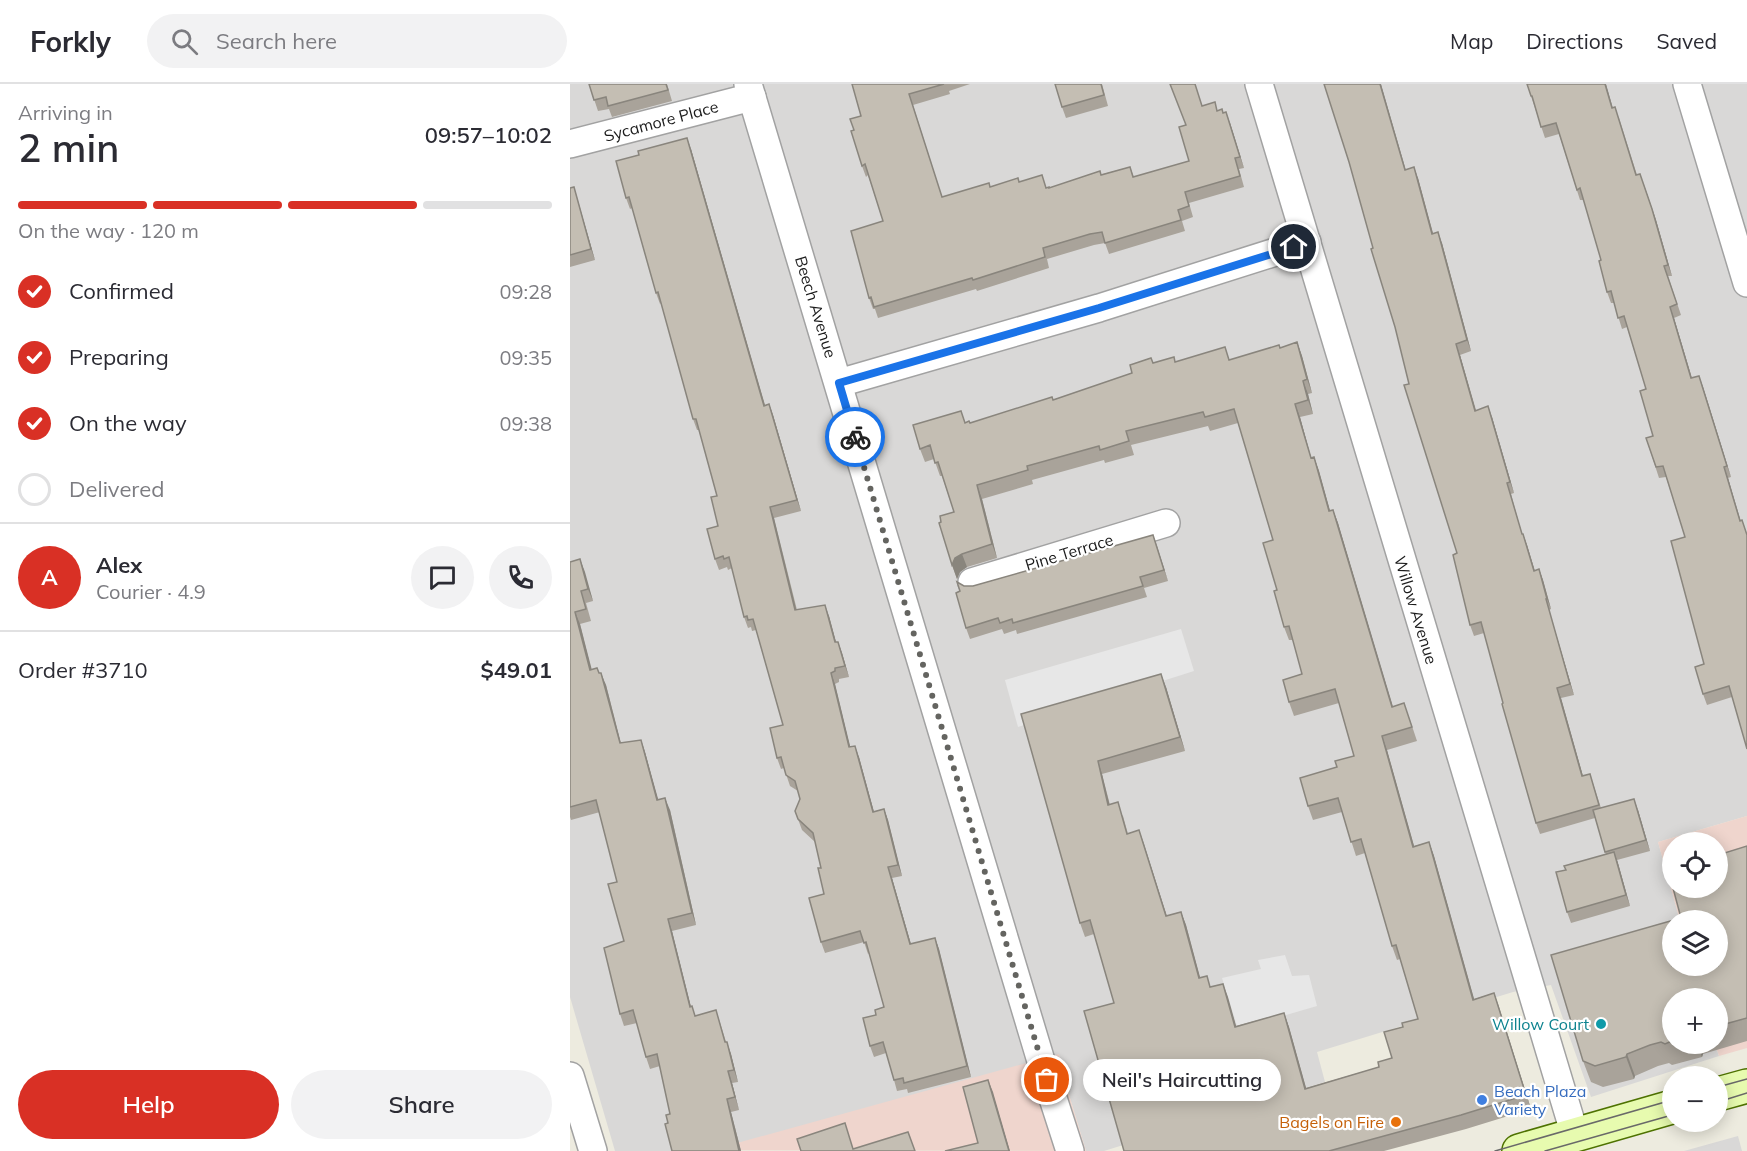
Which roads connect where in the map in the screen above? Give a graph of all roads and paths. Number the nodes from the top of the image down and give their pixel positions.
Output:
1 (1259, 84) edge
2 (1687, 84) edge
3 (750, 90) edge
4 (570, 144) edge
5 (1307, 243) junction
6 (1747, 283) edge
7 (839, 383) junction
8 (1166, 523) dead end
9 (972, 582) dead end
10 (570, 1076) edge
11 (1747, 1086) edge
12 (1728, 1091) edge
13 (1662, 1110) edge
14 (1575, 1135) junction
15 (1532, 1149) edge
16 (592, 1151) edge
17 (1070, 1151) edge

1 - 5 street, Willow Avenue
2 - 6 street
3 - 4 street, Sycamore Place
3 - 7 street, Beech Avenue
5 - 7 street
5 - 14 street, Willow Avenue
7 - 17 street, Beech Avenue
8 - 9 street, Pine Terrace
10 - 16 street
11 - 12 main road
13 - 14 main road
14 - 15 main road

